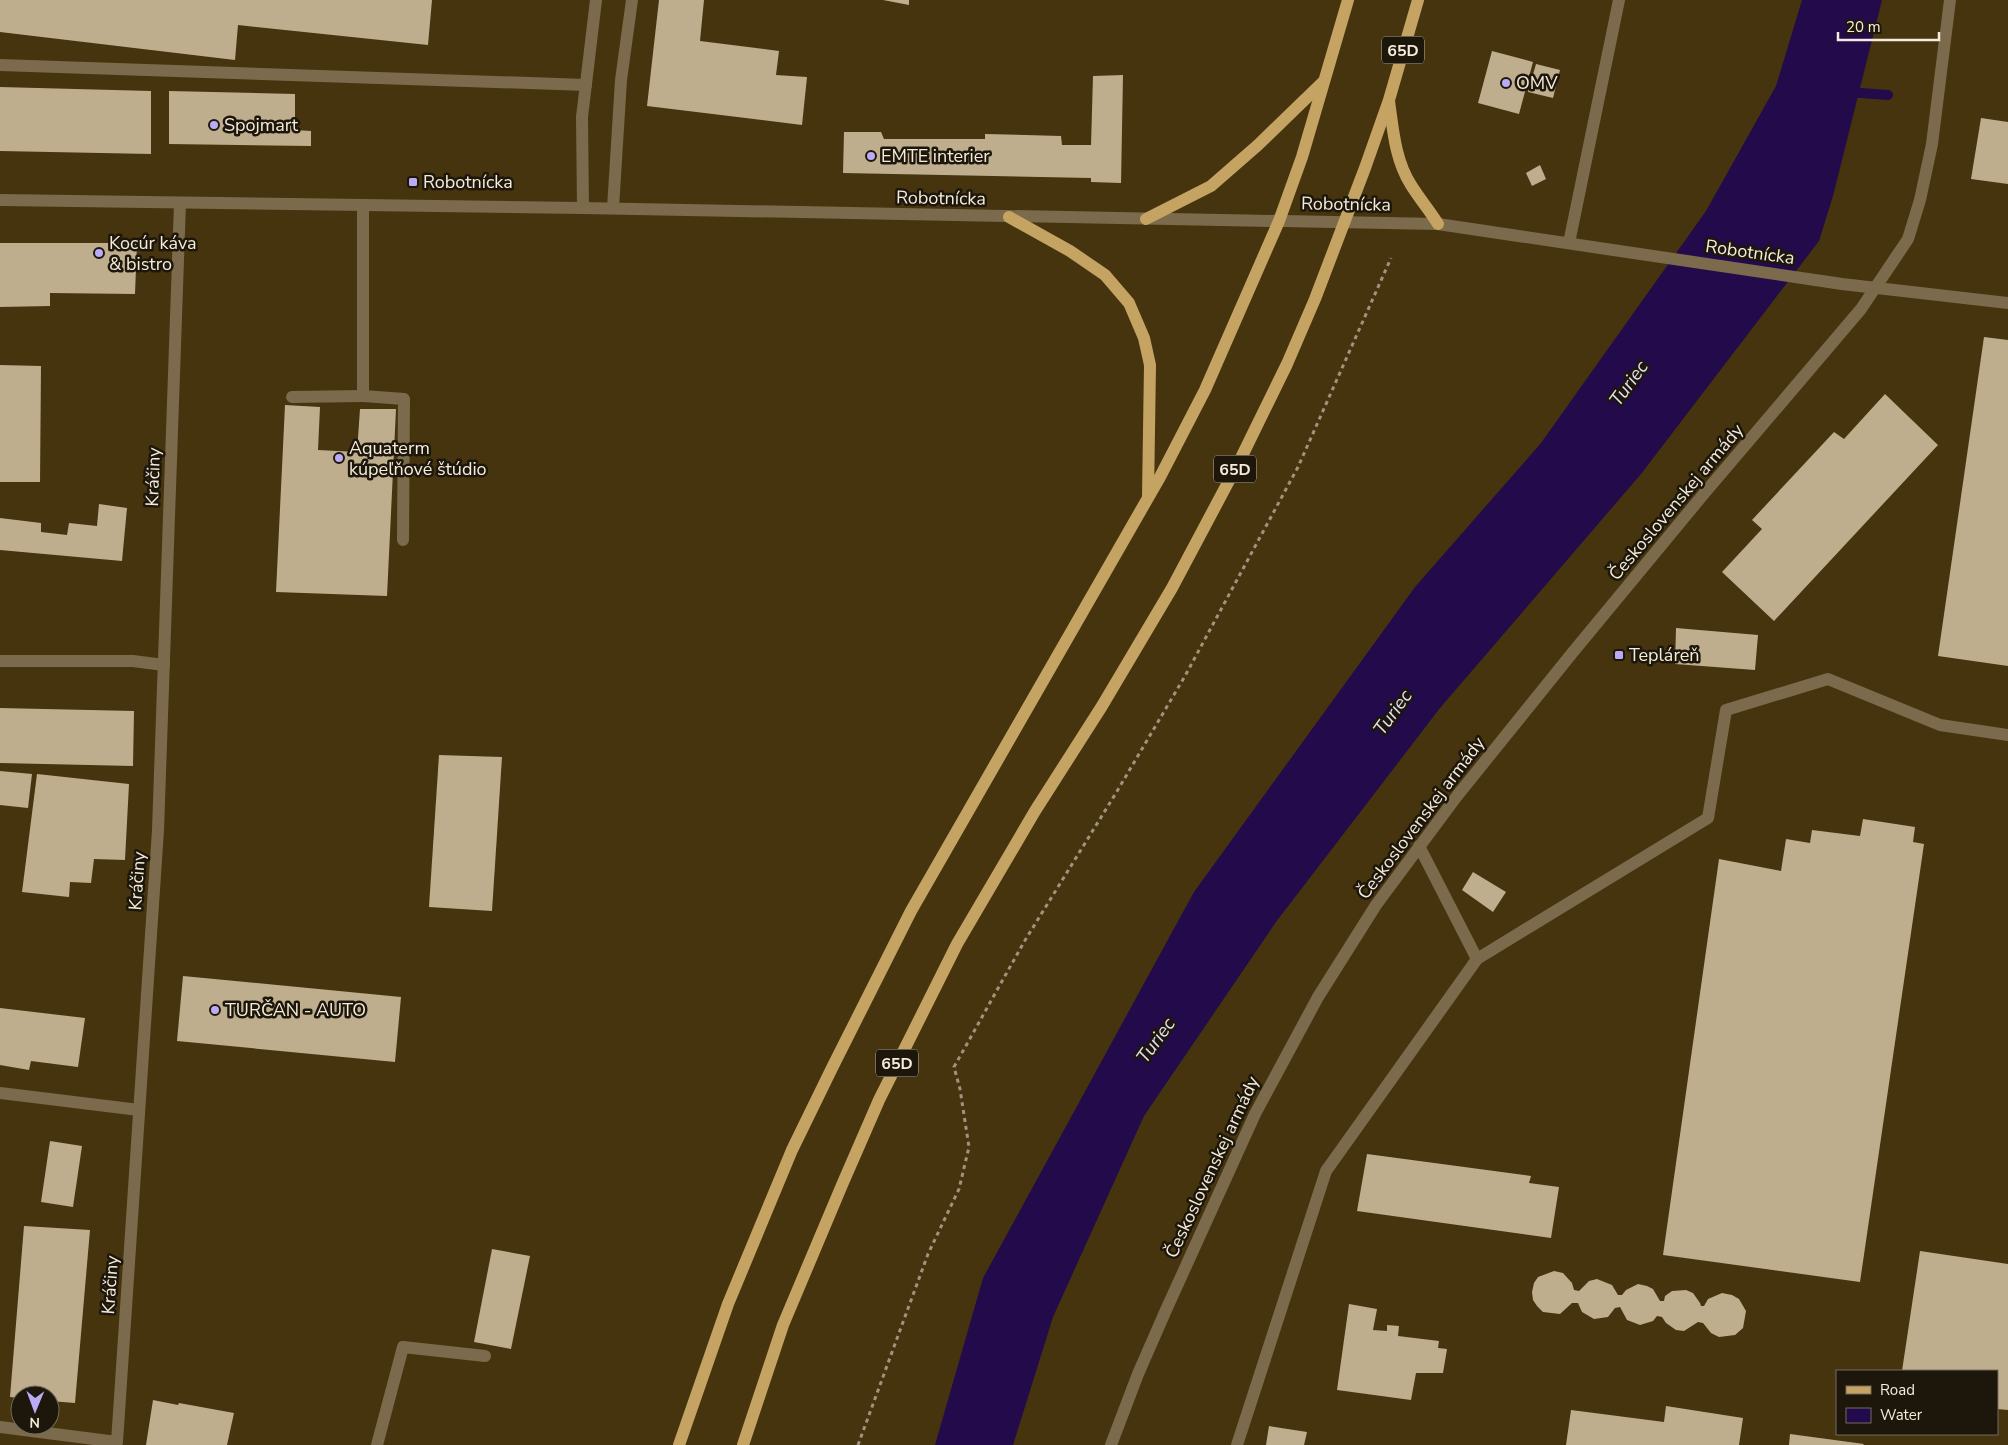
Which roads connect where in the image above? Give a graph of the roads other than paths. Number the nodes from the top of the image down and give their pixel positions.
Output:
1 (596, 0) edge
2 (632, 0) edge
3 (1348, 0) edge
4 (1418, 0) edge
5 (1620, 0) edge
6 (1950, 0) edge
7 (0, 65) edge
8 (1325, 80) junction
9 (586, 85) junction
10 (1389, 100) junction
11 (0, 200) edge
12 (180, 203) junction
13 (363, 205) junction
14 (583, 208) junction
15 (613, 208) junction
16 (1009, 217) junction
17 (1146, 219) junction
18 (1279, 221) junction
19 (1344, 221) junction
20 (1438, 224) junction
21 (1570, 243) junction
22 (1878, 286) junction
23 (2008, 303) edge
24 (363, 396) junction
25 (292, 397) dead end
26 (1148, 497) junction
27 (403, 540) dead end
28 (0, 661) edge
29 (164, 665) junction
30 (2008, 735) edge
31 (1419, 846) junction
32 (1476, 959) junction
33 (0, 1093) edge
34 (139, 1110) junction
35 (485, 1356) dead end
36 (0, 1427) edge
37 (117, 1444) edge
38 (378, 1445) edge
39 (680, 1445) edge
40 (743, 1445) edge
41 (1112, 1445) edge
42 (1237, 1445) edge

1 - 9 street
2 - 15 street
3 - 8 main road
4 - 10 main road, 65D
5 - 21 street
6 - 22 street
7 - 9 street
8 - 17 main road
8 - 18 main road
9 - 14 street
10 - 19 main road, 65D
10 - 20 main road
11 - 12 street, Robotnícka
12 - 13 street, Robotnícka
12 - 29 street, Kráčiny
13 - 14 street, Robotnícka
13 - 24 street
14 - 15 street, Robotnícka
15 - 16 street, Robotnícka
16 - 17 street, Robotnícka
16 - 26 main road
17 - 18 street, Robotnícka
18 - 19 street, Robotnícka
18 - 26 main road
19 - 20 street, Robotnícka
19 - 40 main road, 65D
20 - 21 street, Robotnícka
21 - 22 street, Robotnícka
22 - 23 street, Robotnícka
22 - 31 street, Československej armády
24 - 25 street
24 - 27 street
26 - 39 main road
28 - 29 street
29 - 34 street, Kráčiny
30 - 32 street
31 - 32 street
31 - 41 street, Československej armády
32 - 42 street
33 - 34 street
34 - 37 street, Kráčiny
35 - 38 street
36 - 37 street, Kráčiny

